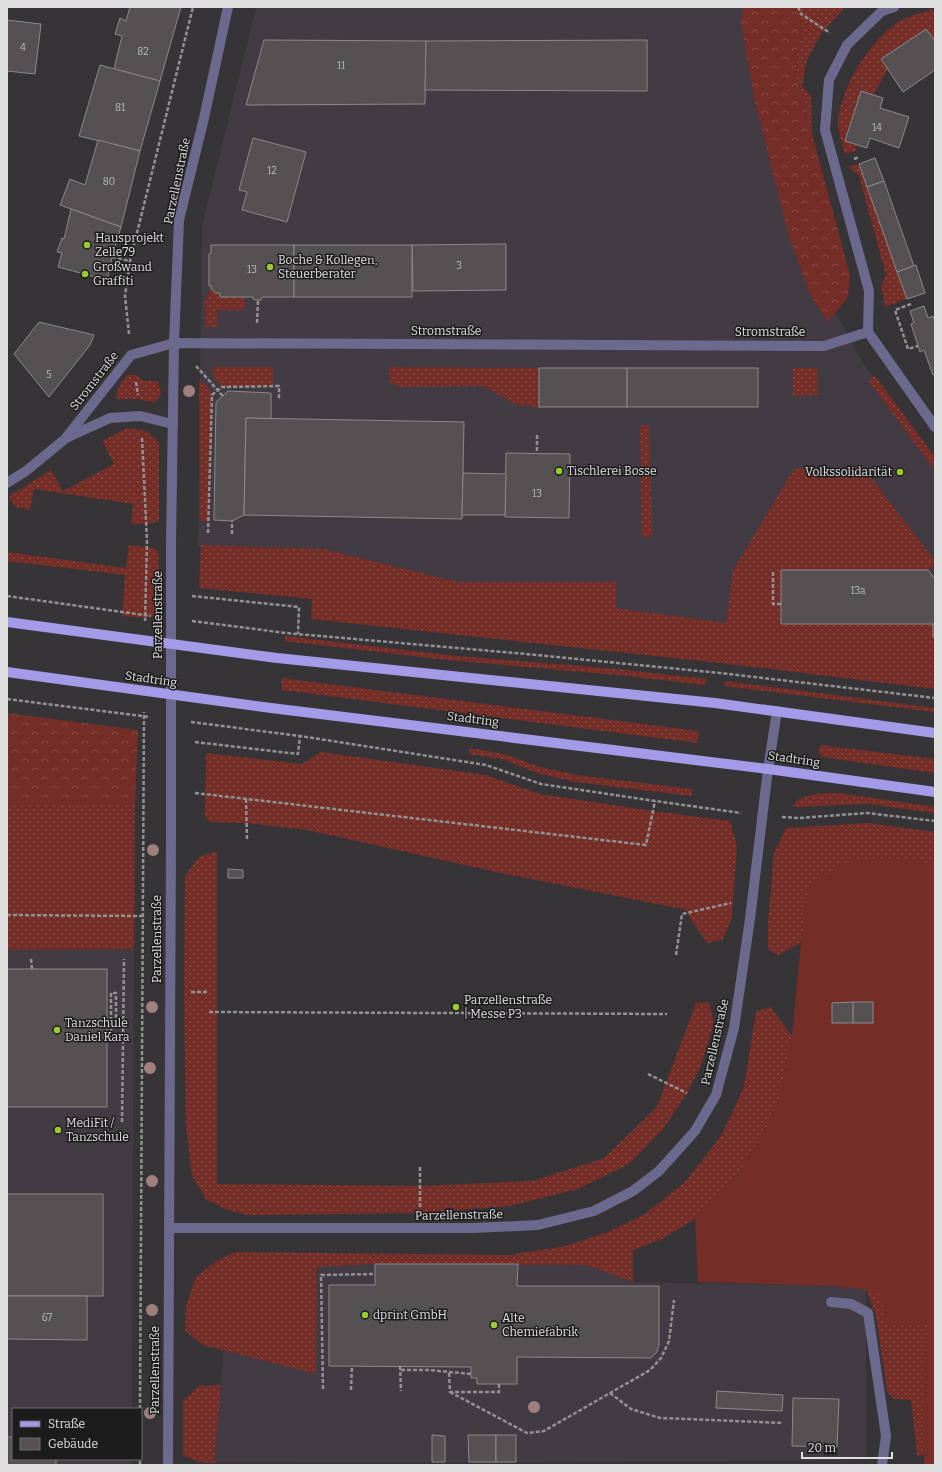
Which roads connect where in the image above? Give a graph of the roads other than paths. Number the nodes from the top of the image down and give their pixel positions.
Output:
1 (228, 7) edge
2 (894, 7) edge
3 (868, 332) junction
4 (174, 343) junction
5 (173, 424) junction
6 (935, 427) edge
7 (64, 439) junction
8 (7, 483) edge
9 (7, 622) edge
10 (7, 672) edge
11 (777, 711) junction
12 (935, 733) edge
13 (768, 769) junction
14 (935, 792) edge
15 (169, 1228) junction
16 (831, 1302) dead end
17 (168, 1465) edge
18 (882, 1465) edge

1 - 4 street, Parzellenstraße
2 - 3 street
3 - 4 street, Stromstraße
3 - 6 street
4 - 5 street, Parzellenstraße
4 - 7 street, Stromstraße
5 - 7 street, Stromstraße
5 - 15 street, Parzellenstraße
7 - 8 street, Stromstraße
9 - 11 main road
10 - 13 main road, Stadtring
11 - 12 main road
11 - 13 street, Parzellenstraße
13 - 14 main road, Stadtring
13 - 15 street, Parzellenstraße
15 - 17 street, Parzellenstraße
16 - 18 street

